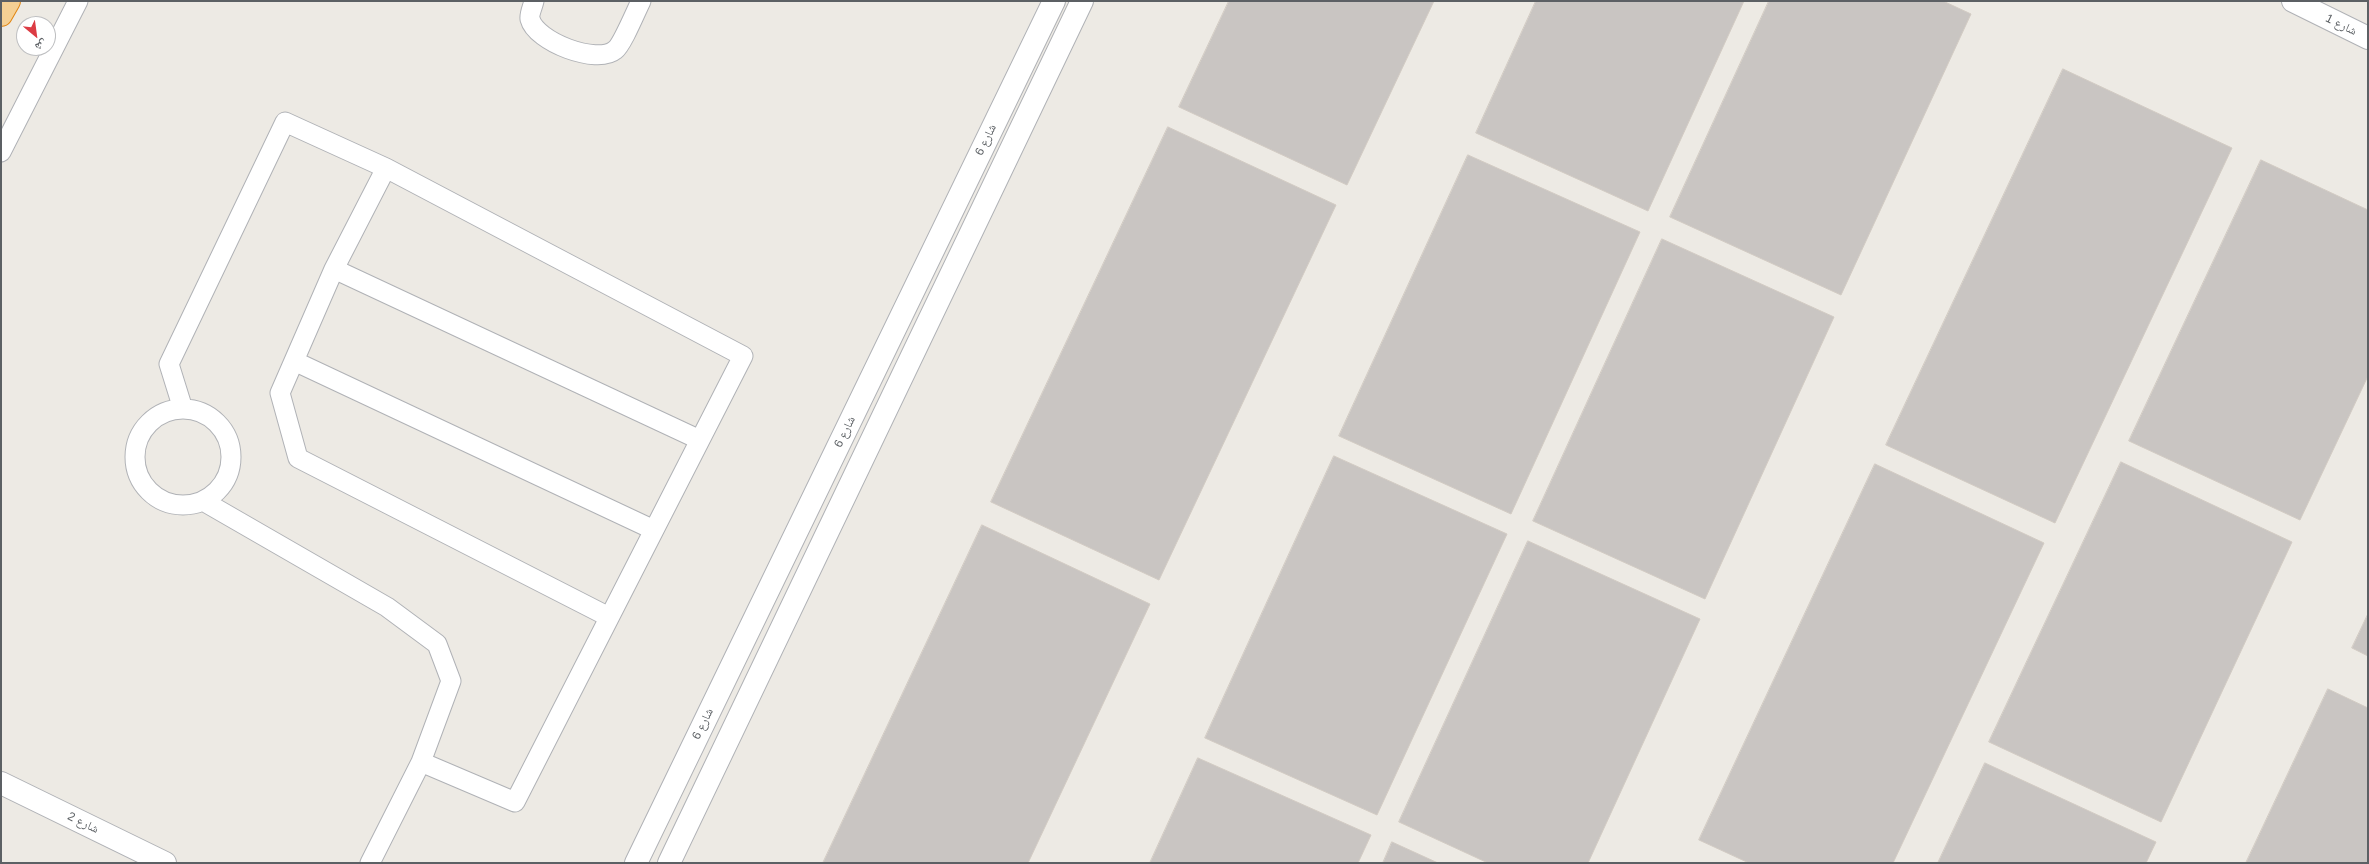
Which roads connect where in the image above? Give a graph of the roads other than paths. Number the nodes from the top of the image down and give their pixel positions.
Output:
1 (9, 1) edge
2 (78, 1) edge
3 (534, 1) edge
4 (641, 1) edge
5 (1054, 1) edge
6 (1082, 1) edge
7 (2293, 1) edge
8 (1, 15) edge
9 (2368, 38) edge
10 (1, 152) edge
11 (386, 168) junction
12 (334, 269) junction
13 (294, 361) junction
14 (183, 409) junction
15 (700, 440) junction
16 (202, 501) junction
17 (654, 530) junction
18 (609, 617) junction
19 (421, 762) junction
20 (1, 783) edge
21 (166, 863) edge
22 (370, 863) edge
23 (636, 863) edge
24 (669, 863) edge

1 - 8 highway
2 - 10 lane
3 - 4 lane
5 - 23 street, شارع 6
6 - 24 street
7 - 9 street, شارع 1
11 - 12 lane
11 - 14 lane
11 - 15 lane
12 - 13 lane
12 - 15 lane
13 - 17 lane
13 - 18 lane
14 - 16 lane
14 - 16 lane
15 - 17 lane
16 - 19 lane
17 - 18 lane
18 - 19 lane
19 - 22 lane
20 - 21 street, شارع 2

